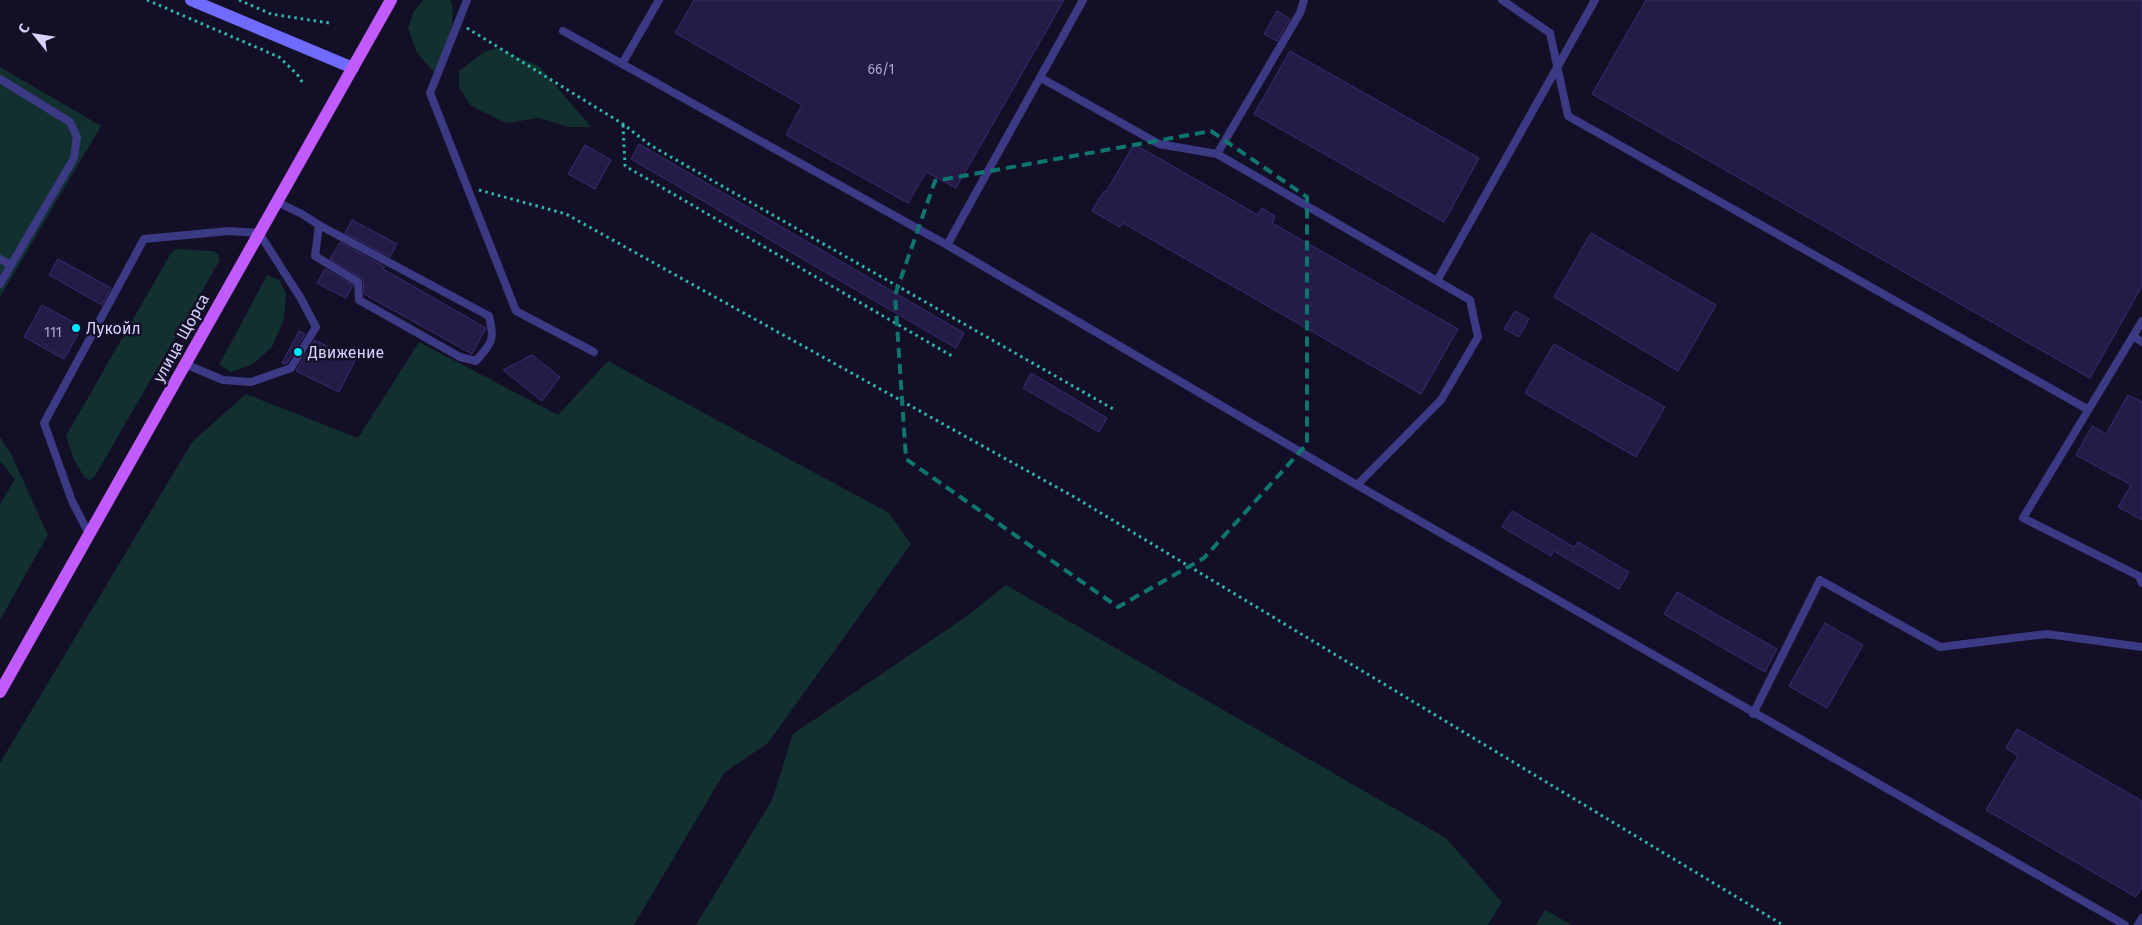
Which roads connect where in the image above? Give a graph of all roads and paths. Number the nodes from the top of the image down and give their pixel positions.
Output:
1 (147, 0) edge
2 (191, 0) edge
3 (239, 0) edge
4 (391, 0) edge
5 (467, 0) edge
6 (659, 0) edge
7 (1083, 0) edge
8 (1304, 0) edge
9 (1502, 0) edge
10 (1595, 0) edge
11 (458, 22) junction
12 (329, 24) dead end
13 (563, 31) dead end
14 (622, 64) junction
15 (1557, 66) junction
16 (353, 68) junction
17 (1041, 78) junction
18 (0, 79) edge
19 (304, 85) dead end
20 (622, 124) junction
21 (1217, 154) junction
22 (467, 186) junction
23 (277, 202) junction
24 (319, 225) junction
25 (259, 233) junction
26 (947, 245) junction
27 (0, 259) edge
28 (11, 265) junction
29 (1437, 281) junction
30 (0, 284) edge
31 (2142, 321) edge
32 (2133, 336) junction
33 (2142, 342) edge
34 (594, 352) dead end
35 (952, 356) dead end
36 (185, 364) junction
37 (2088, 409) junction
38 (1115, 410) dead end
39 (1357, 485) junction
40 (89, 534) junction
41 (2142, 583) edge
42 (2142, 647) edge
43 (0, 692) edge
44 (1753, 714) junction
45 (2142, 918) edge
46 (1784, 925) edge
47 (2125, 925) edge
48 (2138, 925) edge

1 - 19 path
2 - 16 main road
3 - 12 path
4 - 16 main road, улица Щорса
5 - 11 lane
6 - 14 lane
7 - 17 lane
8 - 21 lane
9 - 15 lane
10 - 15 lane
11 - 20 path
11 - 22 lane
13 - 14 lane
14 - 26 lane
15 - 29 lane
15 - 37 lane
16 - 23 main road, улица Щорса
17 - 21 lane
17 - 26 lane
18 - 28 lane
20 - 35 path
20 - 38 path
21 - 29 lane
22 - 34 lane
22 - 46 path
23 - 24 lane
23 - 25 main road, улица Щорса
24 - 24 lane
25 - 36 main road, улица Щорса
25 - 36 lane
25 - 40 lane
26 - 39 lane
27 - 28 lane
28 - 30 lane
29 - 39 lane
31 - 32 lane
32 - 33 lane
32 - 37 lane
36 - 40 main road, улица Щорса
37 - 41 lane
39 - 44 lane
40 - 43 main road, улица Щорса
42 - 44 lane
44 - 47 lane
45 - 48 lane

